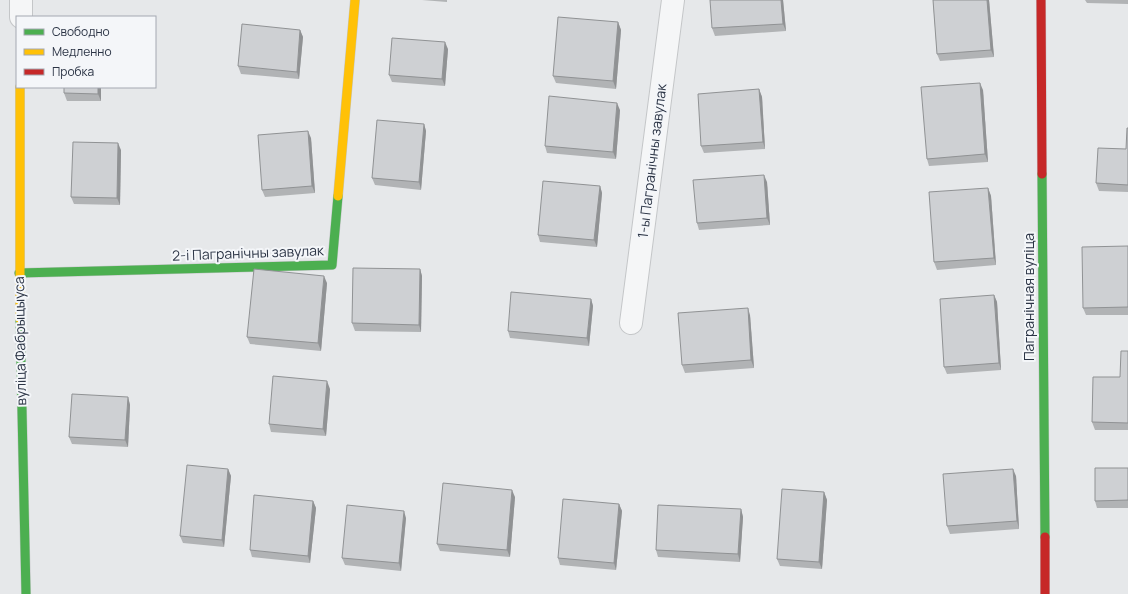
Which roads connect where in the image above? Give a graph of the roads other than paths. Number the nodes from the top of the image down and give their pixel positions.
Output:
1 (21, 0) edge
2 (355, 0) edge
3 (673, 0) edge
4 (1041, 0) edge
5 (21, 16) edge
6 (20, 88) edge
7 (19, 274) junction
8 (631, 322) dead end
9 (26, 594) edge
10 (1045, 594) edge

1 - 5 street
2 - 7 street, 2-і Пагранічны завулак
3 - 8 street, 1-ы Пагранічны завулак
4 - 10 street, Пагранічная вуліца
6 - 7 street, вуліца Фабрыцыуса
7 - 9 street, вуліца Фабрыцыуса

